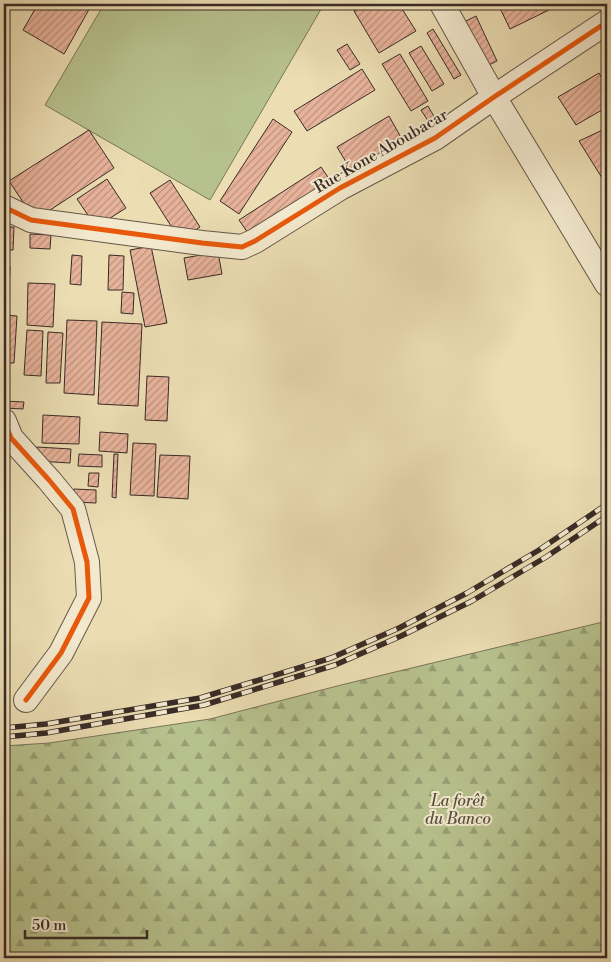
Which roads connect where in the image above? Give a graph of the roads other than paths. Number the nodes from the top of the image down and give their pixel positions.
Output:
1 (442, 4) edge
2 (607, 22) edge
3 (494, 97) junction
4 (4, 207) edge
5 (607, 284) edge
6 (4, 421) edge
7 (26, 700) dead end

1 - 3 street
2 - 3 street, Rue Kone Aboubacar
3 - 4 street, Rue Kone Aboubacar
3 - 5 street
6 - 7 street

